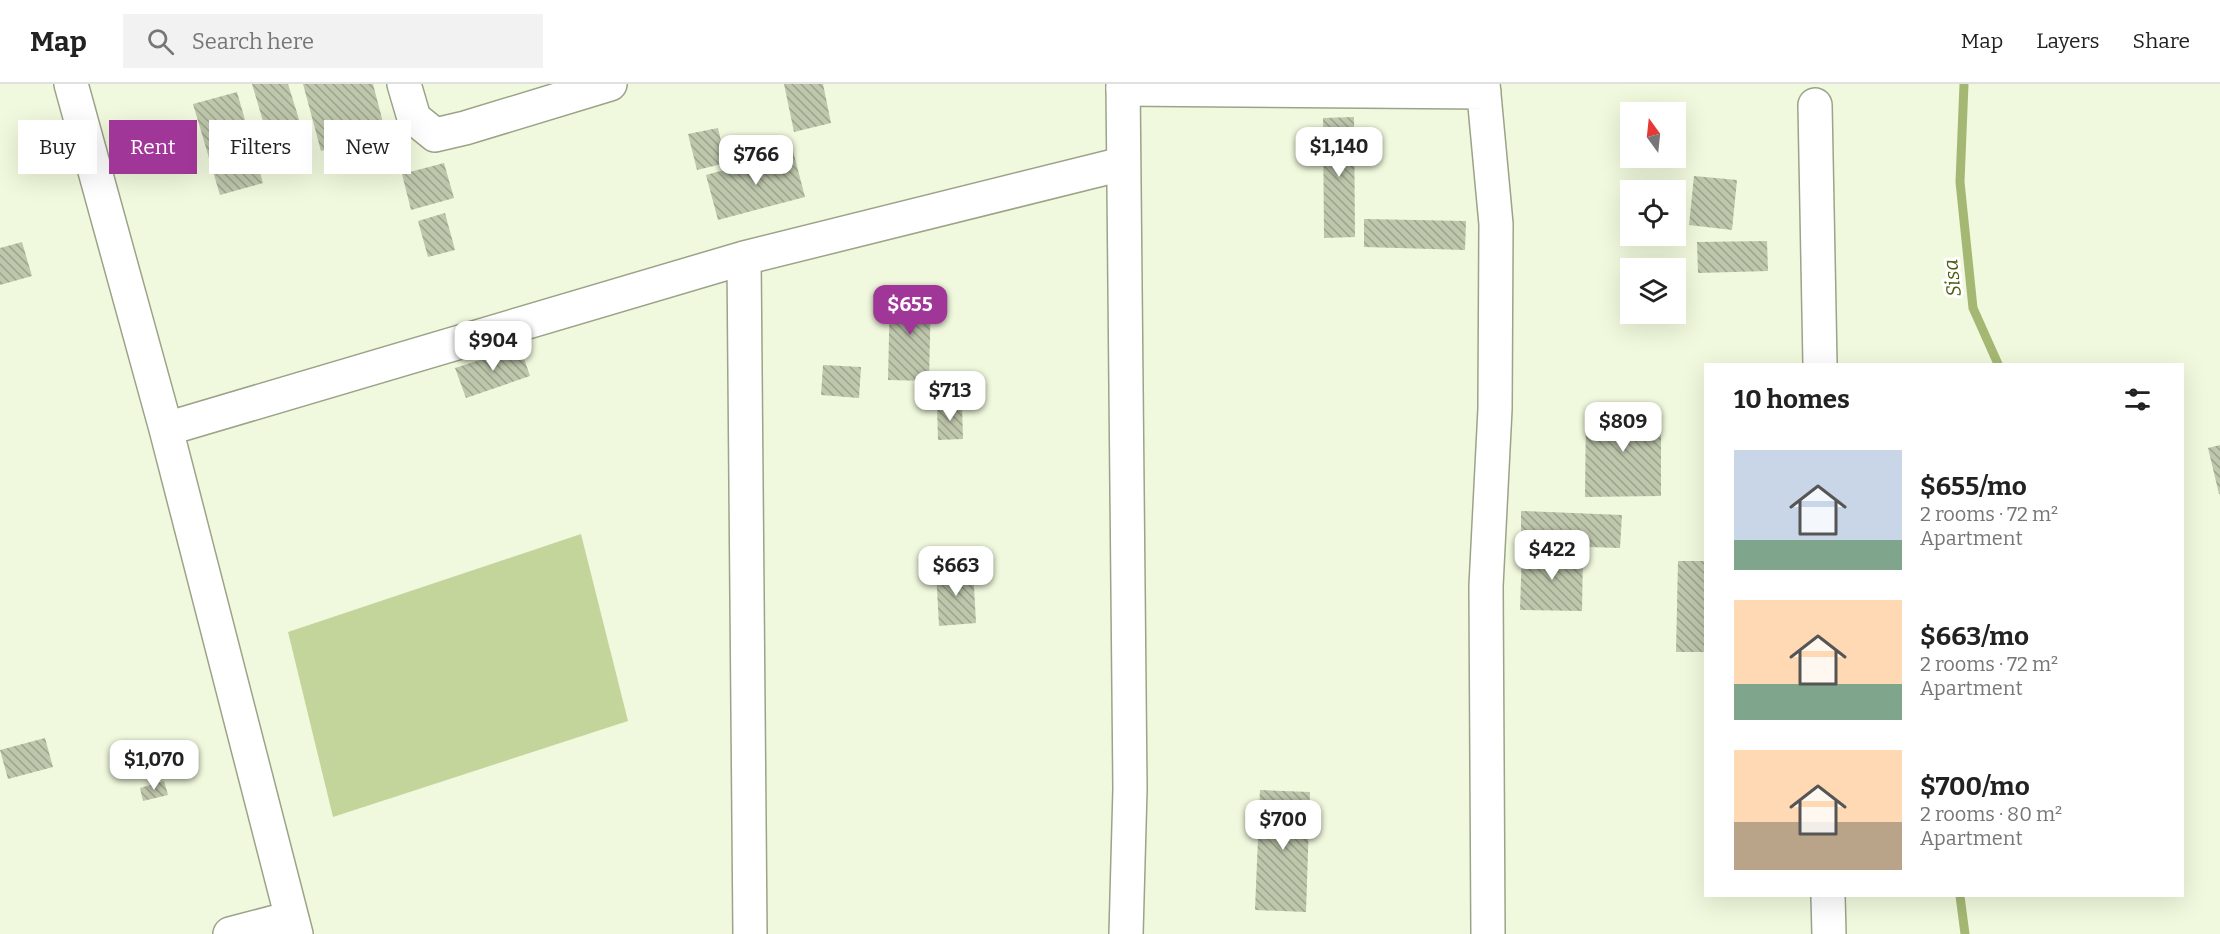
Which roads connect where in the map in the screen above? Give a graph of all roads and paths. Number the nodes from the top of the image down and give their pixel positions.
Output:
1 (71, 84) edge
2 (404, 84) edge
3 (610, 84) edge
4 (1123, 86) edge
5 (1484, 88) edge
6 (1815, 105) dead end
7 (1122, 164) junction
8 (744, 258) junction
9 (1820, 363) edge
10 (166, 429) junction
11 (1828, 897) edge
12 (294, 926) edge
13 (230, 934) edge
14 (750, 934) edge
15 (1104, 934) edge
16 (1126, 934) edge
17 (1488, 934) edge
18 (1829, 934) edge

1 - 10 street
2 - 3 street
4 - 5 street
4 - 7 street
5 - 17 street
6 - 9 street
7 - 8 street
7 - 16 street
8 - 10 street
8 - 14 street
10 - 12 street
11 - 18 street
12 - 13 street
15 - 16 street

